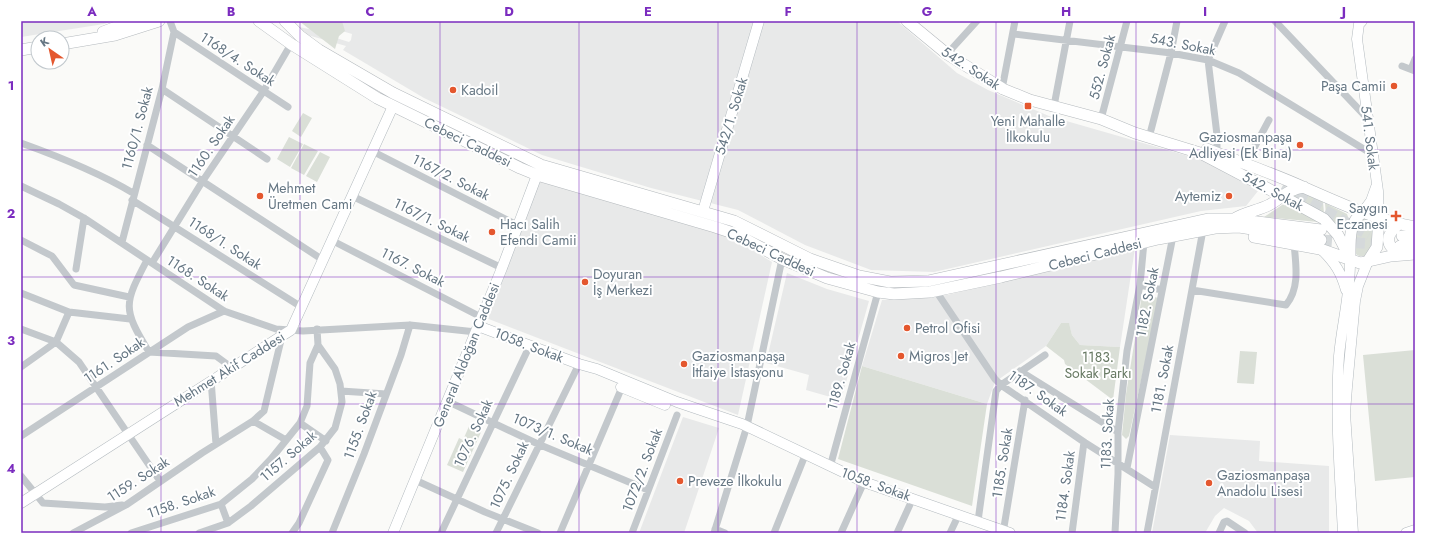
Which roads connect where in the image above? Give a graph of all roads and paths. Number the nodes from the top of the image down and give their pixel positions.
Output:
1 (132, 21) edge
2 (159, 21) edge
3 (170, 21) edge
4 (259, 21) edge
5 (285, 21) edge
6 (760, 21) edge
7 (908, 21) edge
8 (977, 21) edge
9 (1016, 21) edge
10 (1070, 21) edge
11 (1127, 21) edge
12 (1177, 21) edge
13 (1225, 21) edge
14 (1275, 21) edge
15 (1360, 22) edge
16 (174, 32) junction
17 (1014, 34) junction
18 (92, 38) junction
19 (1067, 41) junction
20 (70, 42) edge
21 (290, 44) junction
22 (1121, 47) junction
23 (1171, 53) junction
24 (947, 54) junction
25 (1415, 59) edge
26 (1208, 60) junction
27 (1402, 66) dead end
28 (1413, 70) edge
29 (162, 88) junction
30 (1002, 89) junction
31 (263, 92) junction
32 (410, 102) junction
33 (393, 106) junction
34 (1054, 106) junction
35 (288, 107) dead end
36 (1368, 119) junction
37 (1269, 120) dead end
38 (1106, 121) junction
39 (1151, 130) junction
40 (233, 136) junction
41 (21, 143) edge
42 (147, 145) junction
43 (372, 152) junction
44 (1216, 153) junction
45 (1372, 154) junction
46 (267, 159) dead end
47 (1246, 163) junction
48 (539, 170) junction
49 (202, 182) junction
50 (21, 186) edge
51 (1263, 186) junction
52 (1304, 187) junction
53 (1282, 191) junction
54 (1376, 193) junction
55 (133, 196) junction
56 (352, 196) junction
57 (1343, 206) junction
58 (1260, 208) junction
59 (703, 211) junction
60 (1362, 213) junction
61 (84, 218) junction
62 (1379, 218) junction
63 (1234, 219) junction
64 (700, 222) junction
65 (1395, 223) junction
66 (519, 226) junction
67 (176, 227) junction
68 (1415, 227) edge
69 (1215, 228) junction
70 (1203, 230) junction
71 (1173, 236) junction
72 (1415, 237) edge
73 (21, 240) edge
74 (1321, 240) junction
75 (332, 241) junction
76 (122, 242) junction
77 (1144, 242) junction
78 (1294, 244) junction
79 (1402, 246) junction
80 (1415, 246) edge
81 (1415, 254) edge
82 (1350, 258) junction
83 (782, 259) junction
84 (323, 260) junction
85 (1368, 261) junction
86 (150, 262) junction
87 (502, 268) junction
88 (76, 269) dead end
89 (1140, 285) junction
90 (931, 288) junction
91 (1162, 290) junction
92 (1192, 290) junction
93 (878, 292) junction
94 (21, 293) edge
95 (1347, 294) junction
96 (129, 297) junction
97 (302, 308) junction
98 (224, 311) junction
99 (69, 312) junction
100 (130, 319) junction
101 (410, 325) junction
102 (479, 325) junction
103 (21, 329) edge
104 (317, 329) junction
105 (291, 330) junction
106 (282, 336) junction
107 (56, 342) junction
108 (318, 345) junction
109 (530, 345) junction
110 (149, 352) junction
111 (1045, 355) dead end
112 (579, 364) junction
113 (21, 367) edge
114 (231, 367) junction
115 (1020, 371) junction
116 (211, 380) junction
117 (623, 384) junction
118 (1001, 385) junction
119 (96, 388) junction
120 (341, 391) junction
121 (386, 394) junction
122 (1025, 400) junction
123 (447, 401) junction
124 (679, 409) junction
125 (253, 421) junction
126 (300, 423) junction
127 (492, 423) junction
128 (747, 426) junction
129 (1118, 432) junction
130 (127, 434) junction
131 (21, 436) edge
132 (286, 440) junction
133 (326, 441) junction
134 (1084, 442) junction
135 (216, 444) junction
136 (538, 444) junction
137 (320, 447) junction
138 (806, 453) junction
139 (1117, 463) junction
140 (590, 465) junction
141 (830, 467) junction
142 (1127, 468) junction
143 (21, 476) edge
144 (415, 480) junction
145 (160, 481) junction
146 (864, 482) junction
147 (1155, 487) junction
148 (648, 490) junction
149 (35, 494) junction
150 (457, 498) junction
151 (913, 498) junction
152 (21, 503) edge
153 (220, 504) junction
154 (126, 505) junction
155 (959, 514) junction
156 (503, 519) junction
157 (978, 521) junction
158 (228, 523) junction
159 (1415, 530) edge
160 (715, 531) edge
161 (1006, 532) edge
162 (73, 533) edge
163 (131, 533) edge
164 (198, 533) edge
165 (292, 533) edge
166 (332, 533) edge
167 (393, 533) edge
168 (441, 533) edge
169 (496, 533) edge
170 (538, 533) edge
171 (560, 533) edge
172 (632, 533) edge
173 (725, 533) edge
174 (774, 533) edge
175 (841, 533) edge
176 (897, 533) edge
177 (950, 533) edge
178 (1072, 533) edge
179 (1115, 533) edge
180 (1147, 533) edge
181 (1219, 533) edge
182 (1245, 533) edge
183 (1343, 533) edge
184 (1353, 533) edge
185 (1406, 533) edge

1 - 18 main road
2 - 18 main road
3 - 16 street
4 - 21 main road, Cebeci Caddesi
5 - 32 main road, Cebeci Caddesi
6 - 59 main road, 542/1. Sokak
7 - 24 main road, 542. Sokak
8 - 24 street
9 - 17 street
10 - 19 street
11 - 22 street, 552. Sokak
12 - 23 street
13 - 26 street
14 - 36 street
15 - 36 main road, 541. Sokak
16 - 29 street, 1160/1. Sokak
16 - 31 street, 1168/4. Sokak
17 - 19 street, 543. Sokak
17 - 30 street
18 - 20 main road
19 - 22 street, 543. Sokak
19 - 34 street
21 - 31 street, 1160. Sokak
21 - 33 main road, Cebeci Caddesi
22 - 23 street, 543. Sokak
22 - 38 street, 552. Sokak
23 - 26 street, 543. Sokak
23 - 39 street
24 - 30 main road, 542. Sokak
25 - 28 street
26 - 44 street
26 - 45 street, 543. Sokak
27 - 28 street
29 - 40 street
29 - 42 street, 1160/1. Sokak
30 - 34 main road, 542. Sokak
31 - 35 street, 1168/4. Sokak
31 - 40 street, 1160. Sokak
32 - 33 main road
32 - 48 main road, Cebeci Caddesi
33 - 43 main road, Mehmet Akif Caddesi
33 - 48 main road, Cebeci Caddesi
34 - 38 main road, 542. Sokak
36 - 45 main road, 541. Sokak
37 - 47 street
38 - 39 main road, 542. Sokak
38 - 51 main road, 542. Sokak
39 - 44 main road, 542. Sokak
40 - 46 street
40 - 49 street, 1160. Sokak
41 - 55 street, 1168/1. Sokak
42 - 49 street
42 - 55 street, 1160/1. Sokak
43 - 56 main road, Mehmet Akif Caddesi
43 - 66 street, 1167/2. Sokak
44 - 47 main road, 542. Sokak
44 - 53 main road
45 - 54 main road, 541. Sokak
47 - 52 main road, 542. Sokak
48 - 59 main road, Cebeci Caddesi
48 - 64 main road, Cebeci Caddesi
48 - 66 main road, General Aldoğan Caddesi
49 - 67 street, 1160. Sokak
49 - 84 street
50 - 61 street, 1168. Sokak
51 - 53 main road, 542. Sokak
51 - 58 main road
52 - 53 main road
52 - 57 main road, 542. Sokak
53 - 58 main road
53 - 82 main road, 542. Sokak
54 - 57 main road
54 - 60 main road
54 - 62 main road
54 - 65 main road
55 - 67 street, 1168/1. Sokak
55 - 76 street, 1160/1. Sokak
56 - 75 main road, Mehmet Akif Caddesi
56 - 87 street, 1167/1. Sokak
57 - 60 main road, 542. Sokak
58 - 63 main road
59 - 64 main road
59 - 90 main road, Cebeci Caddesi
60 - 62 main road, 542. Sokak
60 - 82 main road
61 - 76 street, 1168. Sokak
61 - 88 street
62 - 65 main road, 542. Sokak
62 - 85 main road
63 - 74 main road, Cebeci Caddesi
63 - 90 main road, Cebeci Caddesi
64 - 83 main road, Cebeci Caddesi
65 - 68 main road, 542. Sokak
65 - 79 main road
66 - 87 main road, General Aldoğan Caddesi
67 - 86 street, 1160. Sokak
67 - 97 street, 1168/1. Sokak
69 - 70 main road, Cebeci Caddesi
69 - 74 main road, Cebeci Caddesi
69 - 78 main road
70 - 71 main road, Cebeci Caddesi
70 - 92 street, 1181. Sokak
71 - 77 main road, Cebeci Caddesi
71 - 91 street, 1182. Sokak
72 - 79 main road
73 - 96 street
74 - 78 main road
74 - 82 main road
74 - 95 main road
75 - 84 main road, Mehmet Akif Caddesi
75 - 102 street, 1167. Sokak
76 - 86 street, 1168. Sokak
77 - 89 street, 1183. Sokak
77 - 90 main road, Cebeci Caddesi
78 - 92 street
79 - 80 main road
79 - 81 main road
79 - 85 main road
82 - 85 main road
82 - 95 main road
83 - 93 main road, Cebeci Caddesi
83 - 128 street
84 - 97 main road, Mehmet Akif Caddesi
85 - 184 main road
86 - 96 street, 1160. Sokak
86 - 98 street, 1168. Sokak
87 - 102 main road, General Aldoğan Caddesi
89 - 91 street
89 - 129 street, 1183. Sokak
90 - 93 main road, Cebeci Caddesi
90 - 118 street, 1187. Sokak
91 - 142 street, 1182. Sokak
92 - 147 street, 1181. Sokak
93 - 141 street, 1189. Sokak
94 - 99 street
95 - 183 main road
96 - 100 street, 1160. Sokak
97 - 105 main road, Mehmet Akif Caddesi
98 - 105 street, 1168. Sokak
98 - 110 street, 1161. Sokak
99 - 100 street
99 - 107 street
100 - 110 street, 1160. Sokak
101 - 102 street, 1168. Sokak
101 - 104 street, 1168. Sokak
101 - 121 street, 1155. Sokak
102 - 109 main road, 1058. Sokak
102 - 123 main road, General Aldoğan Caddesi
103 - 107 street
104 - 105 street, 1168. Sokak
104 - 108 street
105 - 106 main road, Mehmet Akif Caddesi
106 - 114 main road, Mehmet Akif Caddesi
106 - 125 street, 1159. Sokak
107 - 113 street
107 - 119 street
108 - 120 street, 1157. Sokak
108 - 126 street, 1158. Sokak
109 - 112 main road, 1058. Sokak
109 - 127 street, 1076. Sokak
110 - 114 street
110 - 119 street, 1161. Sokak
111 - 115 street
112 - 117 main road, 1058. Sokak
112 - 136 street, 1075. Sokak
114 - 116 main road, Mehmet Akif Caddesi
115 - 118 street
115 - 129 street
116 - 130 main road, Mehmet Akif Caddesi
116 - 135 street
117 - 124 main road, 1058. Sokak
117 - 140 street
118 - 122 street, 1187. Sokak
118 - 157 street
119 - 130 street
119 - 131 street, 1161. Sokak
120 - 121 street
120 - 133 street, 1157. Sokak
121 - 166 street, 1155. Sokak
122 - 134 street, 1187. Sokak
122 - 161 street, 1185. Sokak
123 - 127 street, 1073/1. Sokak
123 - 144 main road, General Aldoğan Caddesi
124 - 128 main road, 1058. Sokak
124 - 148 street, 1072/2. Sokak
125 - 132 street
125 - 135 street, 1159. Sokak
126 - 132 street, 1158. Sokak
126 - 133 street
127 - 136 street, 1073/1. Sokak
127 - 150 street, 1076. Sokak
128 - 138 main road, 1058. Sokak
128 - 160 street
129 - 139 street, 1183. Sokak
130 - 145 street
130 - 149 main road, Mehmet Akif Caddesi
132 - 153 street, 1158. Sokak
133 - 137 street, 1157. Sokak
134 - 139 street, 1187. Sokak
134 - 178 street, 1184. Sokak
135 - 145 street, 1159. Sokak
136 - 140 street, 1073/1. Sokak
136 - 156 street, 1075. Sokak
137 - 158 street, 1157. Sokak
137 - 165 street
138 - 141 main road, 1058. Sokak
138 - 174 street
139 - 142 street, 1187. Sokak
139 - 179 street, 1183. Sokak
140 - 148 street, 1073/1. Sokak
140 - 171 street
141 - 146 main road, 1058. Sokak
142 - 147 street, 1187. Sokak
143 - 149 street
144 - 150 street
144 - 167 main road, General Aldoğan Caddesi
145 - 154 street, 1159. Sokak
146 - 151 main road, 1058. Sokak
146 - 175 street
147 - 180 street, 1181. Sokak
148 - 172 street, 1072/2. Sokak
149 - 152 main road, Mehmet Akif Caddesi
149 - 154 street
150 - 156 street
150 - 168 street, 1076. Sokak
151 - 155 main road, 1058. Sokak
151 - 176 street
153 - 158 street
153 - 163 street, 1158. Sokak
154 - 162 street, 1159. Sokak
155 - 157 main road, 1058. Sokak
155 - 177 street
156 - 169 street, 1075. Sokak
156 - 170 street
157 - 161 main road, 1058. Sokak
158 - 164 street, 1157. Sokak
159 - 185 main road
160 - 173 street
181 - 182 street

